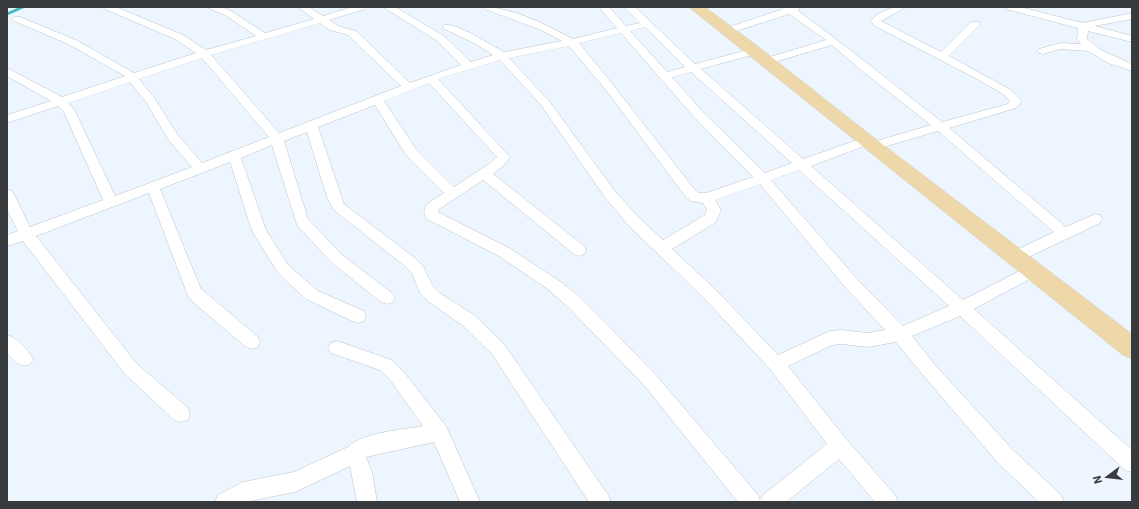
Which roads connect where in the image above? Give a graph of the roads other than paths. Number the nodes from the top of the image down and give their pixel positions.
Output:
1 (108, 7) edge
2 (213, 7) edge
3 (303, 7) edge
4 (362, 7) edge
5 (388, 7) edge
6 (488, 7) edge
7 (522, 7) edge
8 (604, 7) edge
9 (629, 7) edge
10 (696, 7) edge
11 (900, 7) edge
12 (1009, 7) edge
13 (792, 8) edge
14 (510, 14) junction
15 (1132, 16) edge
16 (17, 18) dead end
17 (323, 20) junction
18 (646, 24) junction
19 (975, 24) dead end
20 (1083, 26) junction
21 (448, 27) dead end
22 (623, 29) junction
23 (727, 31) junction
24 (264, 37) junction
25 (1132, 39) edge
26 (834, 41) junction
27 (572, 42) junction
28 (1092, 48) junction
29 (1042, 51) dead end
30 (204, 54) junction
31 (502, 56) junction
32 (761, 56) junction
33 (943, 56) junction
34 (469, 66) junction
35 (1132, 68) edge
36 (694, 69) junction
37 (7, 71) edge
38 (664, 76) junction
39 (133, 77) junction
40 (431, 78) junction
41 (408, 87) junction
42 (377, 99) junction
43 (60, 102) junction
44 (7, 119) edge
45 (311, 126) junction
46 (941, 127) junction
47 (277, 139) junction
48 (870, 143) junction
49 (234, 155) junction
50 (802, 165) junction
51 (200, 169) junction
52 (484, 174) junction
53 (762, 178) junction
54 (153, 187) junction
55 (452, 193) junction
56 (7, 194) edge
57 (707, 198) junction
58 (111, 203) junction
59 (1095, 219) dead end
60 (26, 234) junction
61 (1065, 234) junction
62 (7, 241) edge
63 (662, 248) junction
64 (579, 250) dead end
65 (1014, 257) junction
66 (1032, 271) junction
67 (386, 298) dead end
68 (962, 308) junction
69 (358, 316) dead end
70 (900, 334) junction
71 (7, 342) edge
72 (252, 342) dead end
73 (336, 348) dead end
74 (1132, 348) edge
75 (24, 359) dead end
76 (776, 364) junction
77 (181, 414) dead end
78 (439, 432) junction
79 (840, 446) junction
80 (355, 454) junction
81 (1132, 463) edge
82 (225, 502) edge
83 (367, 502) edge
84 (470, 502) edge
85 (601, 502) edge
86 (752, 502) edge
87 (770, 502) edge
88 (888, 502) edge
89 (1054, 502) edge

1 - 30 street
2 - 24 street
3 - 17 street
4 - 17 street
5 - 34 street
6 - 14 street
7 - 14 street
8 - 22 street
9 - 18 street
10 - 23 main road
11 - 33 street
12 - 20 street
13 - 23 street
13 - 26 street
14 - 27 street
15 - 20 street
16 - 39 street
17 - 24 street
17 - 41 street
18 - 22 street
18 - 36 street
19 - 33 street
20 - 25 street
20 - 28 street
21 - 31 street
22 - 27 street
22 - 38 street
23 - 32 main road
24 - 30 street
26 - 32 street
26 - 46 street
27 - 31 street
27 - 57 street
28 - 29 street
28 - 35 street
30 - 39 street
30 - 47 street
31 - 34 street
31 - 63 street
32 - 36 street
32 - 48 main road
33 - 46 street
34 - 40 street
36 - 38 street
36 - 50 street
37 - 43 street
38 - 53 street
39 - 43 street
39 - 51 street
40 - 41 street
40 - 52 street
41 - 42 street
42 - 45 street
42 - 55 street
43 - 44 street
43 - 58 street
45 - 47 street
45 - 85 street
46 - 48 street
46 - 61 street
47 - 49 street
47 - 67 street
48 - 50 street
48 - 65 main road
49 - 51 street
49 - 69 street
50 - 53 street
50 - 68 street
51 - 54 street
52 - 55 street
52 - 64 street
53 - 57 street
53 - 70 street
54 - 58 street
54 - 72 street
55 - 86 street
56 - 60 street
57 - 63 street
58 - 60 street
59 - 61 street
60 - 62 street
60 - 77 street
61 - 65 street
63 - 76 street
65 - 66 main road
66 - 68 street
66 - 74 main road
68 - 70 street
68 - 81 street
70 - 76 street
70 - 89 street
71 - 75 street
73 - 78 street
76 - 79 street
78 - 80 street
78 - 84 street
79 - 87 street
79 - 88 street
80 - 82 street
80 - 83 street

